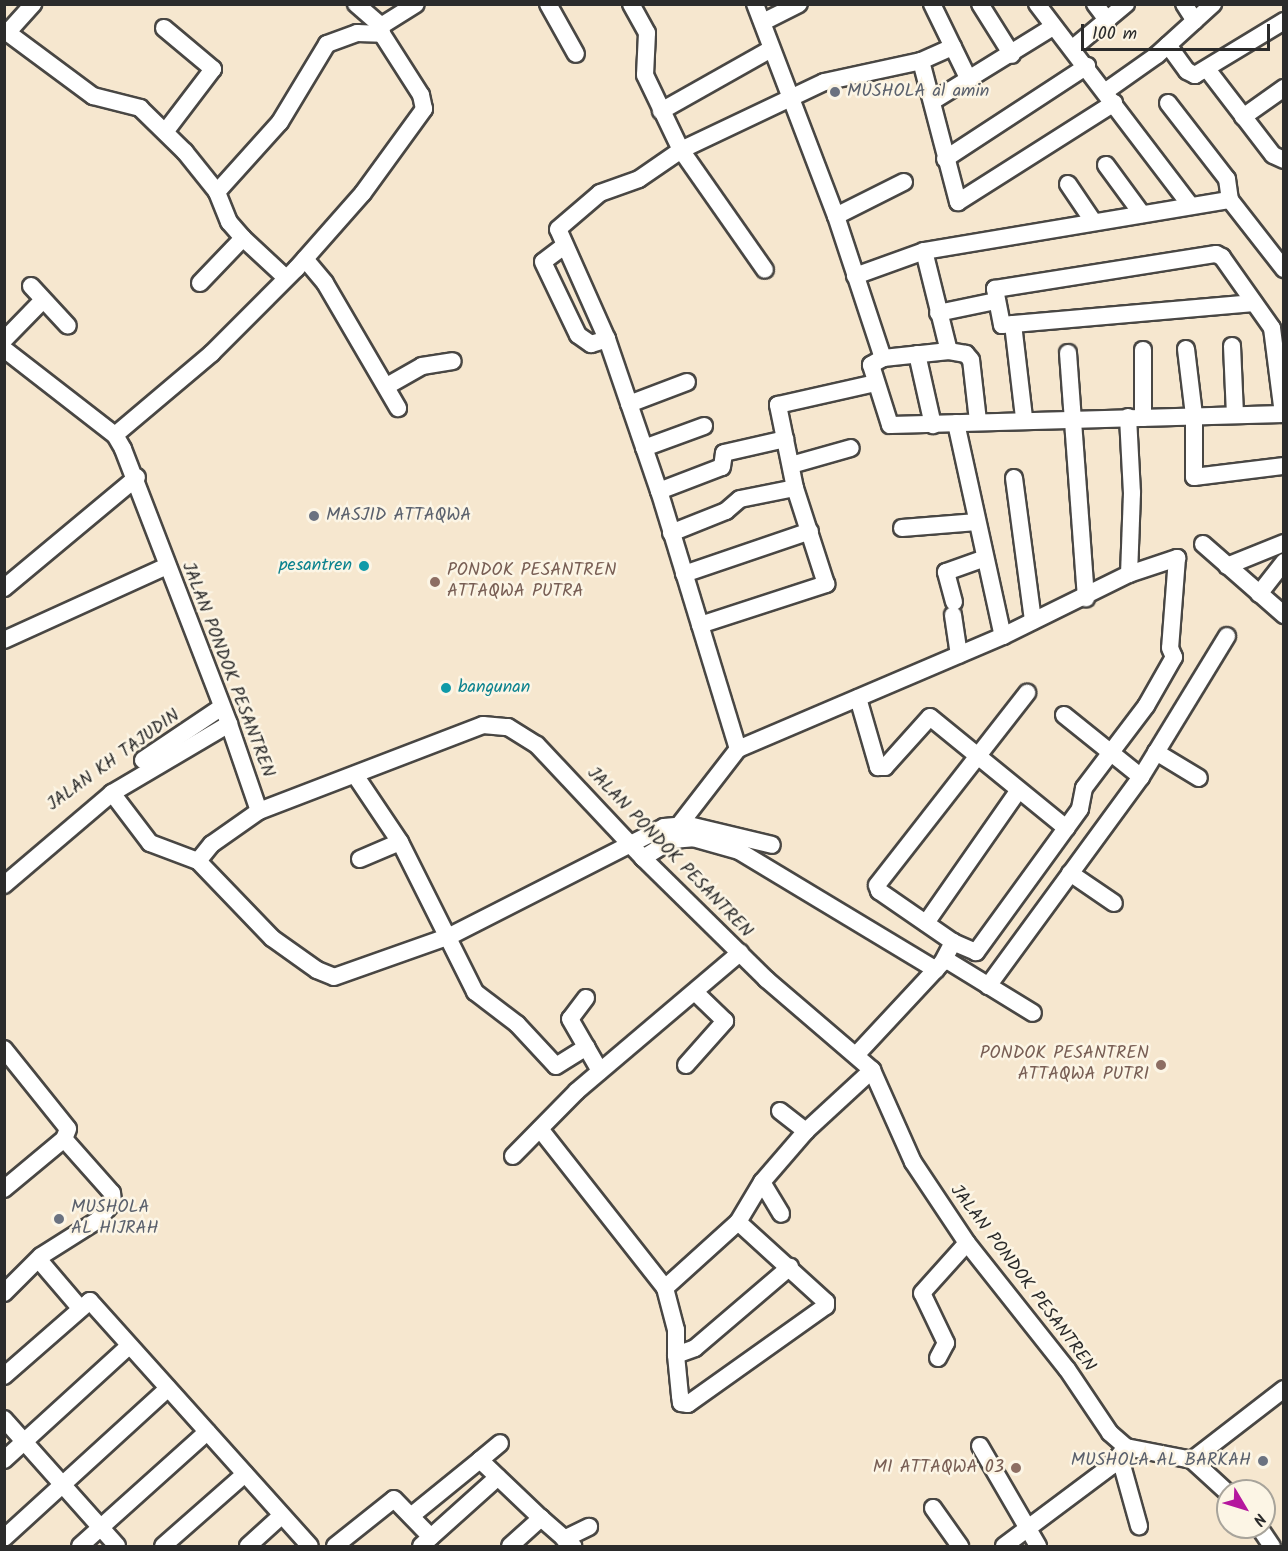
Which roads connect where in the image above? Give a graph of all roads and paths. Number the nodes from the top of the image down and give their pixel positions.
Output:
1 (33, 4) edge
2 (356, 4) edge
3 (416, 4) edge
4 (548, 4) edge
5 (631, 4) edge
6 (755, 4) edge
7 (800, 4) edge
8 (932, 4) edge
9 (980, 4) edge
10 (1037, 4) edge
11 (1095, 4) edge
12 (1126, 4) edge
13 (1184, 4) edge
14 (1213, 4) edge
15 (1108, 21) junction
16 (1195, 21) junction
17 (1284, 21) edge
18 (763, 22) junction
19 (1053, 27) junction
20 (164, 28) dead end
21 (381, 30) junction
22 (6, 31) edge
23 (1168, 45) junction
24 (953, 47) junction
25 (1074, 48) junction
26 (771, 49) junction
27 (576, 54) dead end
28 (1011, 55) junction
29 (921, 61) junction
30 (1087, 66) junction
31 (1208, 69) junction
32 (969, 80) junction
33 (1284, 87) edge
34 (1110, 97) junction
35 (791, 98) junction
36 (933, 102) junction
37 (1168, 103) dead end
38 (662, 111) junction
39 (1243, 117) junction
40 (165, 132) junction
41 (681, 150) junction
42 (945, 159) junction
43 (1284, 160) edge
44 (1106, 165) dead end
45 (904, 183) dead end
46 (1068, 184) dead end
47 (217, 192) junction
48 (1230, 200) junction
49 (1191, 206) junction
50 (1142, 214) junction
51 (836, 216) junction
52 (1093, 221) junction
53 (243, 238) junction
54 (564, 246) junction
55 (924, 251) junction
56 (304, 259) junction
57 (1284, 269) edge
58 (765, 270) dead end
59 (855, 276) junction
60 (286, 278) junction
61 (200, 283) dead end
62 (30, 286) dead end
63 (44, 300) junction
64 (996, 301) junction
65 (1254, 303) junction
66 (938, 313) junction
67 (1012, 324) junction
68 (68, 326) dead end
69 (1278, 326) edge
70 (606, 339) junction
71 (4, 340) edge
72 (1232, 346) dead end
73 (4, 349) edge
74 (1186, 349) dead end
75 (1143, 350) dead end
76 (949, 351) junction
77 (1068, 353) dead end
78 (917, 354) junction
79 (883, 358) junction
80 (453, 361) dead end
81 (687, 382) dead end
82 (876, 383) junction
83 (387, 386) junction
84 (629, 404) junction
85 (398, 408) dead end
86 (1283, 414) edge
87 (1194, 415) junction
88 (1234, 415) junction
89 (1136, 417) junction
90 (1024, 418) junction
91 (1074, 418) junction
92 (978, 421) junction
93 (956, 423) junction
94 (933, 424) junction
95 (704, 426) dead end
96 (115, 435) junction
97 (785, 439) junction
98 (644, 448) junction
99 (851, 448) dead end
100 (791, 465) junction
101 (1284, 466) edge
102 (137, 477) junction
103 (1014, 478) dead end
104 (795, 488) junction
105 (659, 491) junction
106 (976, 522) junction
107 (902, 528) dead end
108 (810, 531) junction
109 (671, 532) junction
110 (1284, 543) edge
111 (1203, 544) dead end
112 (985, 558) junction
113 (1284, 562) edge
114 (167, 566) junction
115 (1227, 566) junction
116 (684, 574) junction
117 (1129, 574) junction
118 (4, 588) edge
119 (1259, 594) junction
120 (1086, 598) junction
121 (1284, 615) edge
122 (1034, 621) junction
123 (700, 625) junction
124 (1003, 636) junction
125 (1227, 636) dead end
126 (4, 640) edge
127 (959, 655) junction
128 (1027, 693) dead end
129 (858, 698) junction
130 (222, 707) junction
131 (1064, 715) dead end
132 (229, 724) junction
133 (738, 749) junction
134 (1111, 752) junction
135 (1155, 752) junction
136 (975, 757) junction
137 (355, 775) junction
138 (1141, 777) junction
139 (1199, 778) dead end
140 (1018, 791) junction
141 (112, 793) junction
142 (259, 811) junction
143 (680, 824) junction
144 (1066, 828) junction
145 (400, 842) junction
146 (772, 845) dead end
147 (638, 852) junction
148 (360, 859) dead end
149 (198, 861) junction
150 (4, 872) edge
151 (1070, 873) junction
152 (4, 885) edge
153 (1114, 903) dead end
154 (926, 923) junction
155 (450, 936) junction
156 (953, 942) junction
157 (740, 953) junction
158 (940, 965) junction
159 (988, 986) junction
160 (696, 993) junction
161 (586, 998) dead end
162 (1033, 1013) dead end
163 (586, 1047) junction
164 (5, 1052) edge
165 (857, 1054) junction
166 (686, 1065) dead end
167 (872, 1070) junction
168 (600, 1071) junction
169 (780, 1111) dead end
170 (540, 1129) junction
171 (806, 1131) junction
172 (64, 1139) junction
173 (513, 1156) dead end
174 (762, 1182) junction
175 (4, 1189) edge
176 (781, 1214) dead end
177 (738, 1222) junction
178 (967, 1243) junction
179 (39, 1260) junction
180 (790, 1267) junction
181 (665, 1288) junction
182 (4, 1293) edge
183 (80, 1308) junction
184 (129, 1346) junction
185 (676, 1355) junction
186 (938, 1358) dead end
187 (4, 1376) edge
188 (168, 1388) junction
189 (1284, 1389) edge
190 (4, 1419) edge
191 (207, 1432) junction
192 (24, 1442) junction
193 (500, 1443) dead end
194 (980, 1446) dead end
195 (1123, 1453) junction
196 (4, 1460) edge
197 (480, 1460) junction
198 (1192, 1460) junction
199 (245, 1474) junction
200 (498, 1477) junction
201 (1216, 1482) edge
202 (63, 1485) junction
203 (933, 1508) dead end
204 (281, 1516) junction
205 (411, 1516) junction
206 (541, 1518) junction
207 (589, 1527) dead end
208 (1139, 1527) dead end
209 (101, 1528) junction
210 (1027, 1528) junction
211 (4, 1538) edge
212 (426, 1542) edge
213 (569, 1543) edge
214 (80, 1546) edge
215 (117, 1546) edge
216 (162, 1546) edge
217 (248, 1546) edge
218 (310, 1546) edge
219 (335, 1546) edge
220 (510, 1546) edge
221 (960, 1546) edge
222 (1004, 1546) edge
223 (1038, 1546) edge

1 - 22 street
2 - 21 street
3 - 21 street
4 - 27 street
5 - 38 street
6 - 18 street
7 - 18 street
8 - 24 street
9 - 28 street
10 - 19 street
11 - 15 street
12 - 15 street
13 - 16 street
14 - 16 street
15 - 25 street
16 - 23 street
17 - 31 street
18 - 26 street
19 - 25 street
19 - 28 street
20 - 40 street
21 - 47 street
21 - 56 street
22 - 40 street
23 - 31 street
23 - 34 street
24 - 29 street
24 - 32 street
25 - 30 street
26 - 35 street
26 - 38 street
28 - 32 street
29 - 35 street
29 - 36 street
30 - 34 street
30 - 42 street
31 - 39 street
32 - 36 street
33 - 39 street
34 - 42 street
34 - 49 street
35 - 41 street
35 - 51 street
36 - 42 street
37 - 48 street
38 - 41 street
39 - 43 street
40 - 47 street
41 - 54 street
41 - 58 street
44 - 50 street
45 - 51 street
46 - 52 street
47 - 53 street
48 - 49 street
48 - 57 street
49 - 50 street
50 - 52 street
51 - 59 street
52 - 55 street
53 - 60 street
53 - 61 street
54 - 70 street
54 - 70 street
55 - 59 street
55 - 66 street
56 - 60 street
56 - 83 street
59 - 79 street
60 - 96 street
62 - 63 street
63 - 68 street
63 - 71 street
64 - 65 street
64 - 66 street
64 - 67 street
65 - 67 street
65 - 69 street
66 - 76 street
67 - 90 street
69 - 86 street
70 - 84 street
72 - 88 street
73 - 96 street
74 - 87 street
75 - 89 street
76 - 78 street
76 - 92 street
77 - 91 street
78 - 79 street
78 - 94 street
79 - 82 street
80 - 83 street
81 - 84 street
82 - 94 street
82 - 97 street
83 - 85 street
84 - 98 street
86 - 88 street
87 - 88 street
87 - 89 street
87 - 101 street
89 - 91 street
89 - 117 street
90 - 91 street
90 - 92 street
91 - 120 street
92 - 93 street
93 - 94 street
93 - 106 street
95 - 98 street
96 - 102 street, JALAN PONDOK PESANTREN
97 - 100 street
97 - 105 street
98 - 105 street
99 - 100 street
100 - 104 street
102 - 114 street, JALAN PONDOK PESANTREN
102 - 118 street
103 - 122 street
104 - 108 street
104 - 109 street
105 - 109 street
106 - 107 street
106 - 112 street
108 - 116 street
108 - 123 street
109 - 116 street
110 - 115 street
111 - 115 street
112 - 124 street
112 - 127 street
113 - 119 street
114 - 126 street
114 - 130 street, JALAN PONDOK PESANTREN
115 - 119 street
116 - 123 street
117 - 120 street
117 - 134 street
119 - 121 street
120 - 122 street
122 - 124 street
123 - 133 street
124 - 127 street
125 - 135 street
127 - 129 street
128 - 136 street
129 - 133 street
129 - 136 street
130 - 132 street, JALAN PONDOK PESANTREN
130 - 150 street, JALAN KH TAJUDIN
131 - 134 street
132 - 141 street, JALAN KH TAJUDIN
132 - 142 street, JALAN PONDOK PESANTREN
133 - 143 street
134 - 138 street
134 - 144 street
135 - 138 street
135 - 139 street
136 - 140 street
136 - 154 street
137 - 142 street, JALAN PONDOK PESANTREN
137 - 145 street
137 - 147 street, JALAN PONDOK PESANTREN
138 - 151 street
140 - 144 street
140 - 154 street
141 - 149 street
141 - 152 street, JALAN KH TAJUDIN
142 - 149 street
143 - 146 street
143 - 147 street
144 - 156 street
145 - 148 street
145 - 155 street
147 - 155 street
147 - 157 street, JALAN PONDOK PESANTREN
147 - 158 street
149 - 155 street
151 - 153 street
151 - 159 street
154 - 156 street
155 - 163 street
156 - 158 street
157 - 160 street
157 - 165 street, JALAN PONDOK PESANTREN
158 - 159 street
158 - 165 street
159 - 162 street
160 - 166 street
160 - 168 street
161 - 163 street
163 - 168 street
164 - 172 street
165 - 167 street, JALAN PONDOK PESANTREN
167 - 171 street
167 - 178 street, JALAN PONDOK PESANTREN
168 - 170 street
169 - 171 street
170 - 173 street
170 - 181 street
171 - 174 street
172 - 175 street
172 - 179 street
174 - 176 street
174 - 177 street
177 - 180 street
177 - 181 street
178 - 186 street
178 - 195 street, JALAN PONDOK PESANTREN
179 - 182 street
179 - 183 street
180 - 185 street
180 - 185 street
181 - 185 street
183 - 184 street
183 - 187 street
184 - 188 street
184 - 192 street
188 - 191 street
188 - 202 street
189 - 198 street
190 - 192 street
191 - 199 street
191 - 209 street
192 - 196 street
192 - 202 street
193 - 197 street
194 - 210 street
195 - 198 street
195 - 208 street
195 - 210 street
197 - 200 street
197 - 205 street
198 - 201 street
199 - 204 street
199 - 216 street
200 - 206 street
200 - 212 street
202 - 209 street
202 - 211 street
203 - 221 street
204 - 217 street
204 - 218 street
205 - 212 street
205 - 219 street
206 - 213 street
206 - 220 street
207 - 213 street
209 - 214 street
209 - 215 street
210 - 222 street
210 - 223 street

